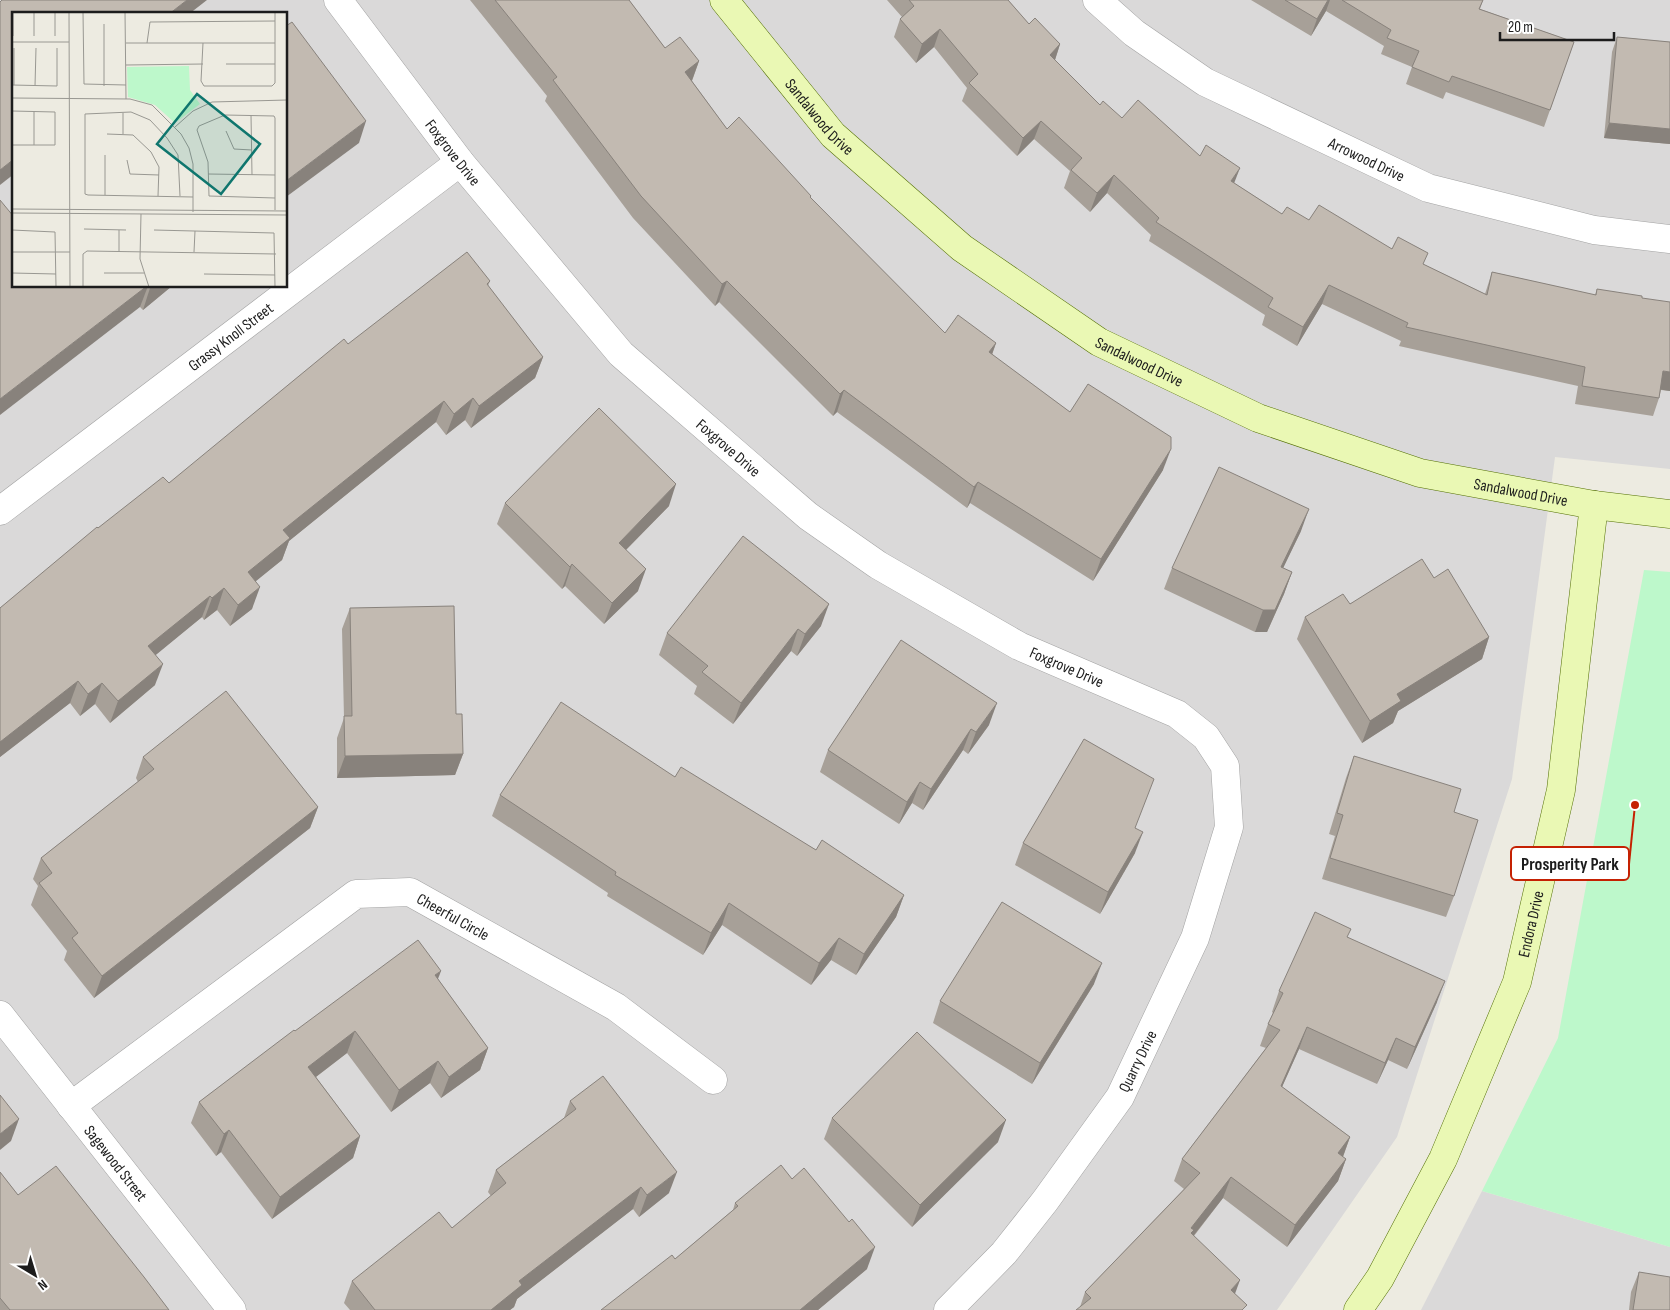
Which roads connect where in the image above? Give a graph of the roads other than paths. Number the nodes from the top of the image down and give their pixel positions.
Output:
1 (338, 0) edge
2 (724, 0) edge
3 (1097, 0) edge
4 (460, 162) junction
5 (1670, 239) edge
6 (1594, 505) junction
7 (0, 511) edge
8 (1670, 514) edge
9 (1225, 766) joint
10 (0, 1015) edge
11 (713, 1080) dead end
12 (71, 1106) junction
13 (232, 1310) edge
14 (948, 1310) edge
15 (1358, 1310) edge

1 - 4 street, Foxgrove Drive
2 - 6 street, Sandalwood Drive
3 - 5 street, Arrowood Drive
4 - 7 street, Grassy Knoll Street
4 - 9 street, Foxgrove Drive
6 - 8 street, Sandalwood Drive
6 - 15 street, Endora Drive
9 - 14 street, Quarry Drive
10 - 12 street, Sagewood Street
11 - 12 street, Cheerful Circle
12 - 13 street, Sagewood Street

